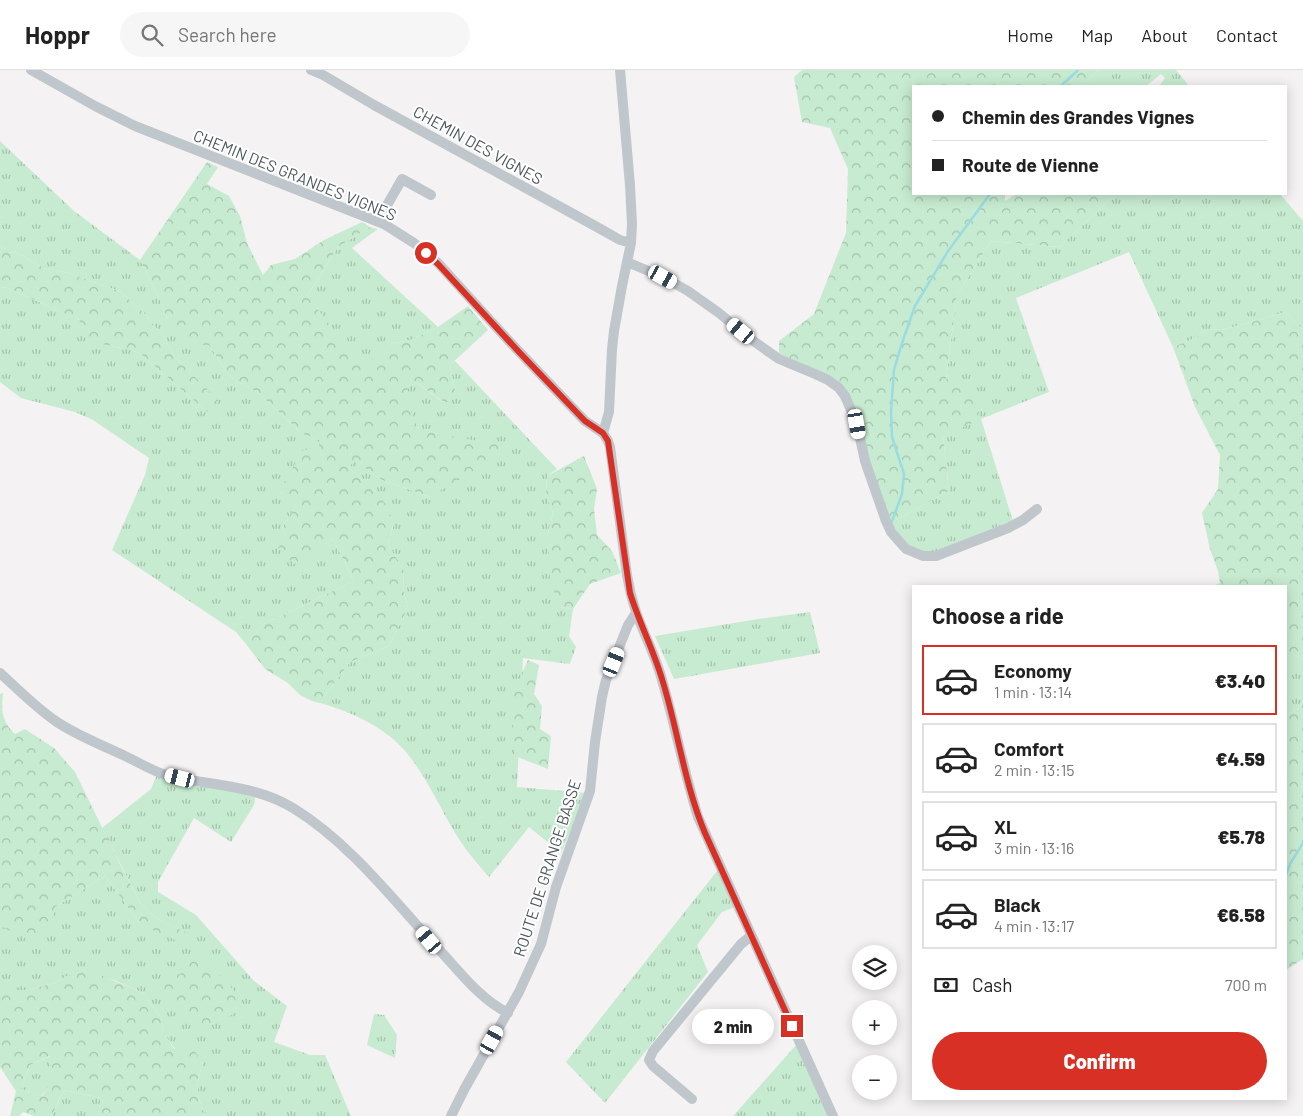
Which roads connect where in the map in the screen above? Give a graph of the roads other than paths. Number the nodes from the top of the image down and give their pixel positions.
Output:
1 (31, 70) edge
2 (311, 70) edge
3 (620, 70) edge
4 (431, 195) dead end
5 (378, 222) junction
6 (631, 243) junction
7 (627, 262) junction
8 (603, 433) junction
9 (1037, 509) dead end
10 (636, 613) junction
11 (0, 673) edge
12 (751, 936) junction
13 (508, 1013) junction
14 (692, 1099) dead end
15 (451, 1116) edge
16 (833, 1116) edge

1 - 5 street, CHEMIN DES GRANDES VIGNES
2 - 6 street, CHEMIN DES VIGNES
3 - 6 street
4 - 5 street
5 - 8 street, CHEMIN DES GRANDES VIGNES
6 - 7 street
7 - 8 street
7 - 9 street
8 - 10 street
10 - 12 street
10 - 13 street, ROUTE DE GRANGE BASSE
11 - 13 street
12 - 14 street
12 - 16 street
13 - 15 street, ROUTE DE GRANGE BASSE

